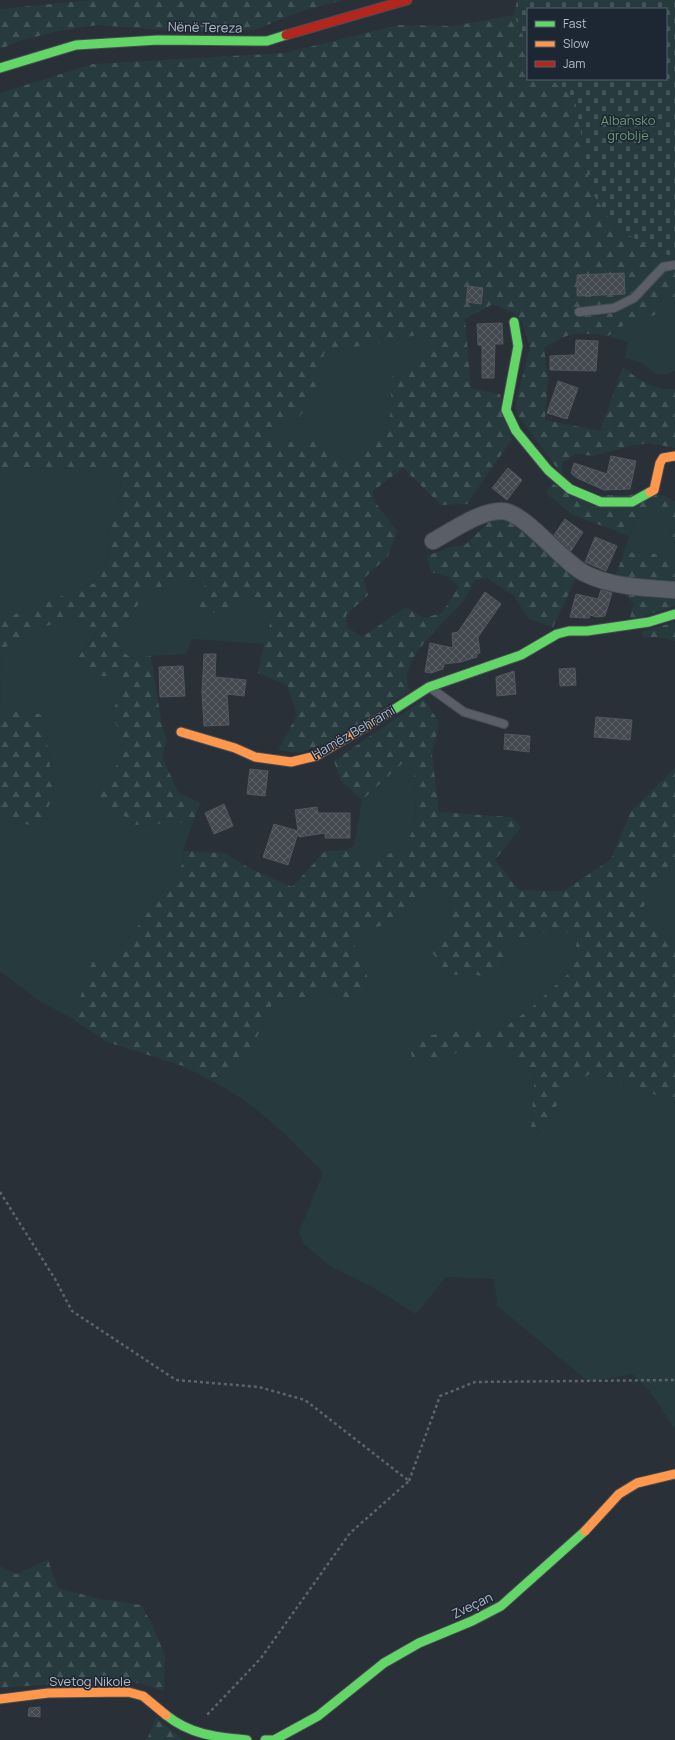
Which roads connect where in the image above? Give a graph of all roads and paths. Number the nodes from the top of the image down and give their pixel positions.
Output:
1 (407, 0) edge
2 (0, 68) edge
3 (675, 265) edge
4 (579, 312) dead end
5 (514, 322) dead end
6 (675, 456) edge
7 (433, 541) dead end
8 (675, 590) edge
9 (675, 614) edge
10 (430, 687) junction
11 (504, 724) dead end
12 (181, 732) dead end
13 (0, 1192) edge
14 (675, 1380) edge
15 (675, 1474) edge
16 (409, 1481) junction
17 (0, 1699) edge
18 (192, 1736) edge
19 (247, 1740) edge
20 (265, 1740) edge

1 - 2 street, Nënë Tereza
3 - 4 lane
5 - 6 street
7 - 8 street
9 - 10 street, Hamëz Behrami
10 - 11 lane
10 - 12 street, Hamëz Behrami
13 - 16 path
14 - 16 path
15 - 20 street, Zveçan
16 - 18 path
17 - 18 street, Svetog Nikole
18 - 19 street

